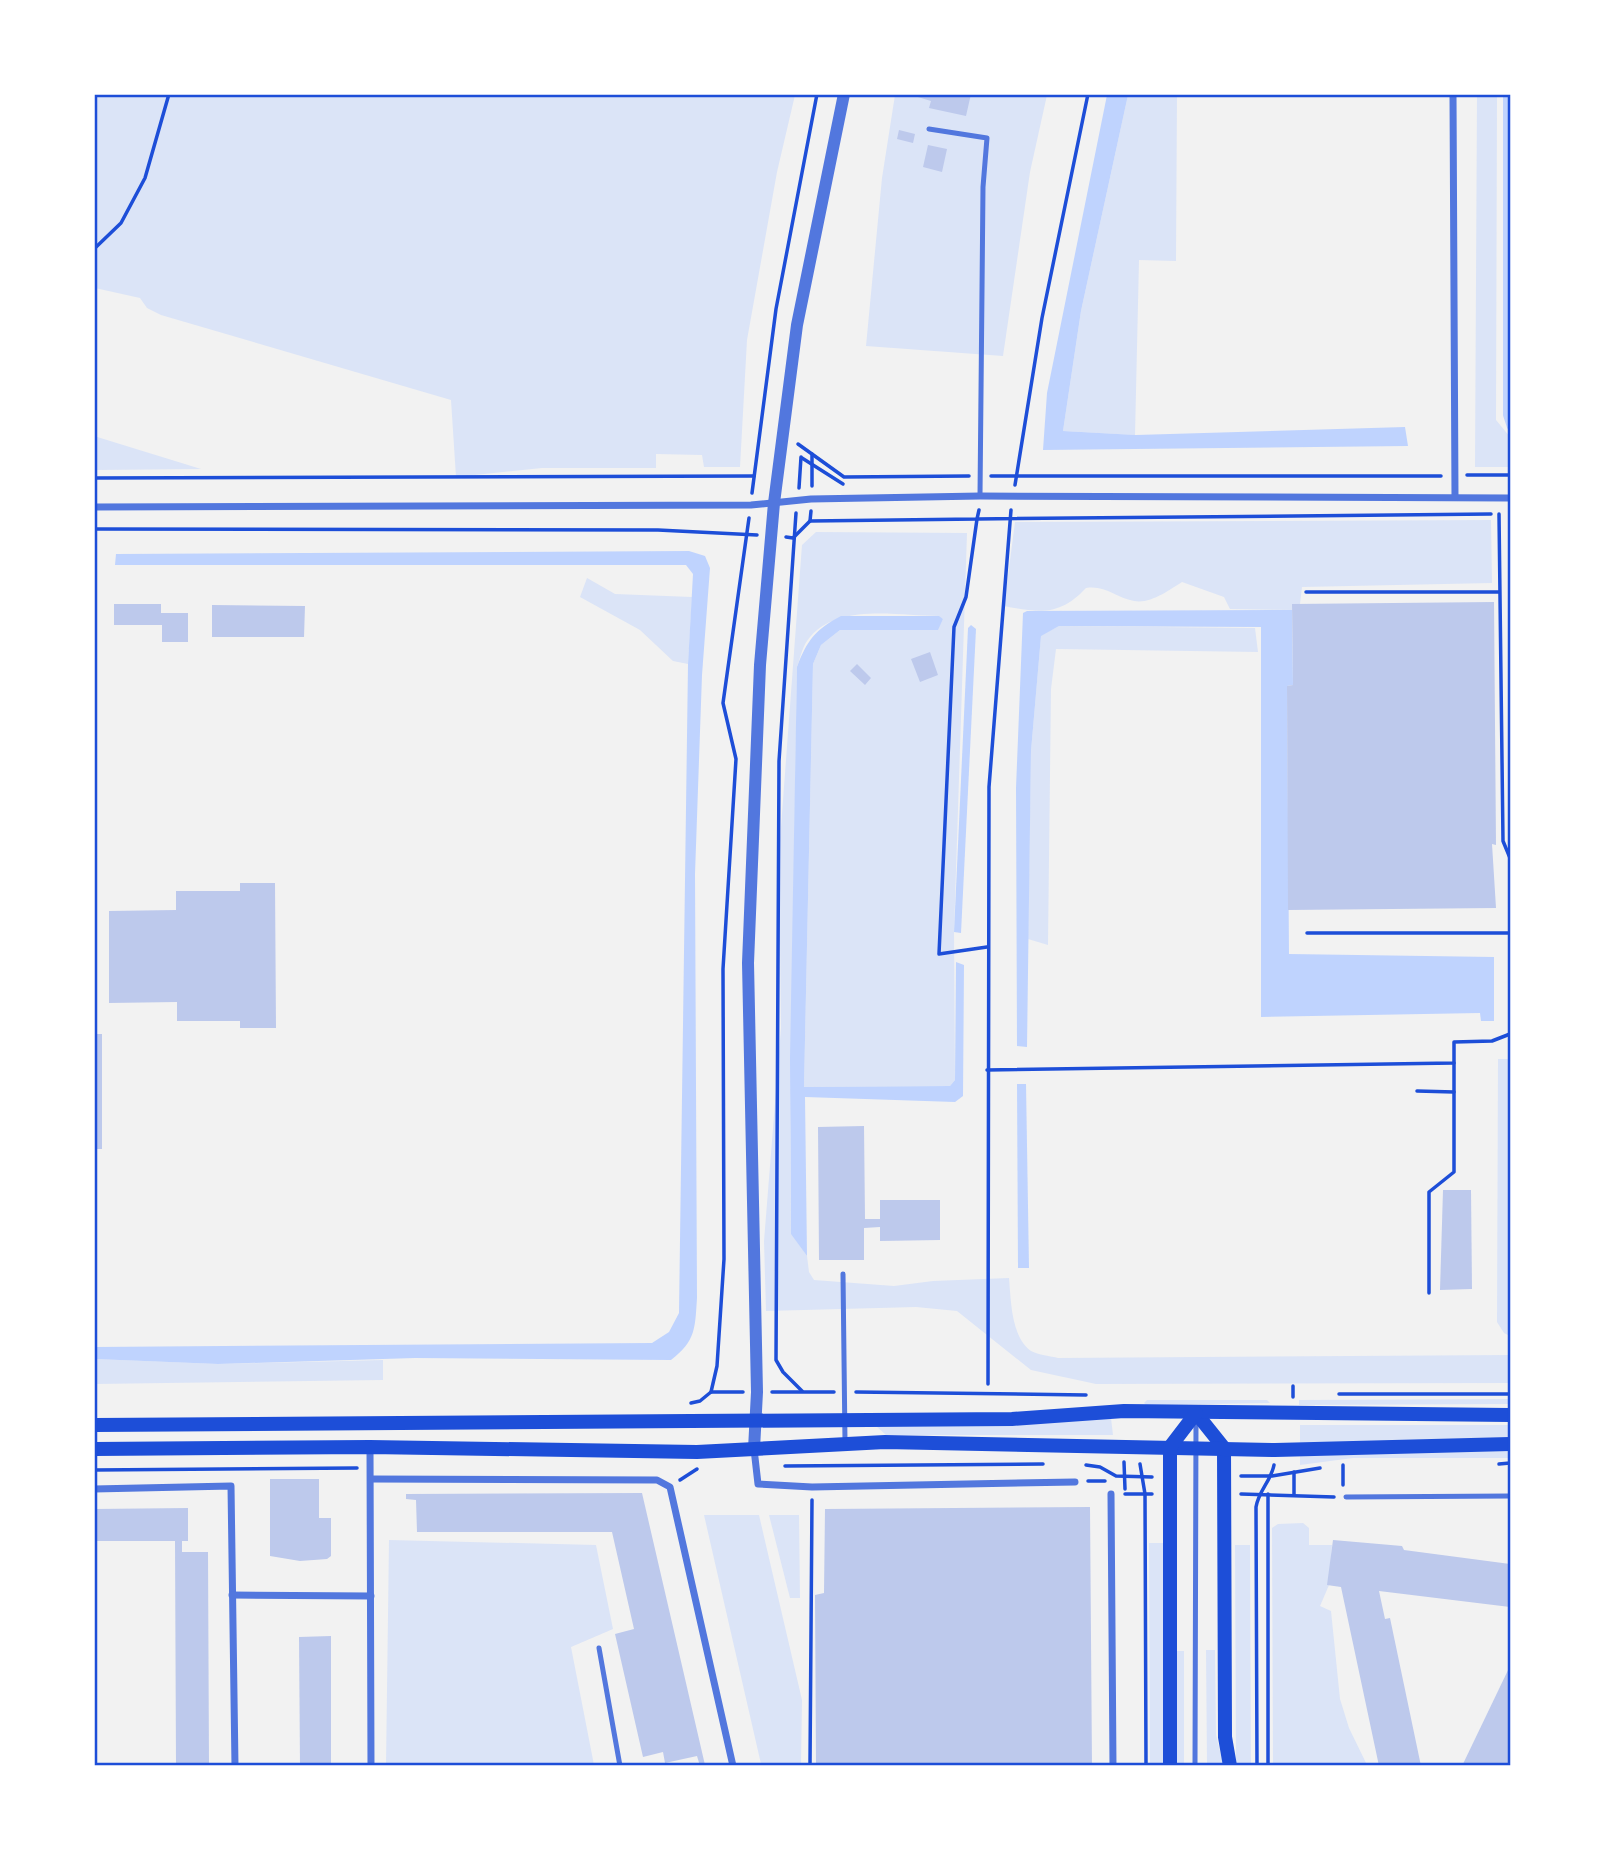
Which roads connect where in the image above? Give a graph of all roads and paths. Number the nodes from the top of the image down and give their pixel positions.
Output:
1 (169, 94) edge
2 (817, 94) edge
3 (844, 94) edge
4 (1088, 94) edge
5 (1453, 94) edge
6 (929, 129) dead end
7 (94, 249) edge
8 (758, 438) junction
9 (781, 447) junction
10 (756, 451) junction
11 (802, 457) junction
12 (1456, 475) junction
13 (1510, 475) edge
14 (754, 476) junction
15 (980, 476) junction
16 (1017, 476) junction
17 (94, 478) edge
18 (980, 496) junction
19 (1013, 497) junction
20 (1455, 497) junction
21 (865, 498) junction
22 (1510, 498) edge
23 (797, 500) junction
24 (774, 503) junction
25 (751, 505) junction
26 (94, 508) edge
27 (1510, 513) edge
28 (1499, 514) junction
29 (1010, 517) junction
30 (977, 519) junction
31 (810, 521) dead end
32 (94, 529) edge
33 (747, 534) junction
34 (1306, 592) dead end
35 (1500, 592) junction
36 (1510, 858) edge
37 (1307, 933) dead end
38 (1510, 933) edge
39 (988, 947) junction
40 (1510, 1034) edge
41 (1454, 1063) junction
42 (987, 1070) junction
43 (1417, 1091) dead end
44 (1454, 1092) junction
45 (843, 1274) dead end
46 (1429, 1293) dead end
47 (988, 1384) dead end
48 (711, 1392) dead end
49 (803, 1392) dead end
50 (1196, 1413) junction
51 (1510, 1415) edge
52 (756, 1420) junction
53 (845, 1420) junction
54 (94, 1425) edge
55 (845, 1442) junction
56 (1510, 1444) edge
57 (370, 1447) junction
58 (1170, 1447) junction
59 (1195, 1448) junction
60 (1224, 1448) junction
61 (94, 1449) edge
62 (754, 1449) junction
63 (1275, 1450) junction
64 (1116, 1476) dead end
65 (1140, 1476) dead end
66 (371, 1479) junction
67 (1075, 1482) joint
68 (812, 1488) junction
69 (94, 1489) edge
70 (1111, 1494) dead end
71 (1258, 1494) junction
72 (1268, 1494) junction
73 (1510, 1496) edge
74 (1344, 1497) joint
75 (233, 1595) junction
76 (371, 1596) junction
77 (599, 1648) dead end
78 (235, 1766) edge
79 (372, 1766) edge
80 (620, 1766) edge
81 (733, 1766) edge
82 (810, 1766) edge
83 (1113, 1766) edge
84 (1146, 1766) edge
85 (1170, 1766) edge
86 (1195, 1766) edge
87 (1230, 1766) edge
88 (1257, 1766) edge
89 (1268, 1766) edge

1 - 7 path
2 - 8 path
3 - 9 street
4 - 16 path
5 - 12 street
6 - 15 lane
8 - 9 path
8 - 10 path
9 - 10 path
9 - 11 path
9 - 15 path
9 - 24 street
10 - 14 path
11 - 21 path
11 - 23 path
12 - 13 path
12 - 16 path
12 - 20 street
14 - 17 path
14 - 25 path
15 - 16 path
15 - 18 lane
16 - 19 path
18 - 19 street
18 - 21 street
18 - 30 path
19 - 20 street
19 - 29 path
20 - 22 street
21 - 23 street
23 - 24 street
23 - 49 path
24 - 25 street
24 - 52 street
25 - 26 street
25 - 33 path
27 - 28 path
28 - 29 path
28 - 35 path
29 - 30 path
29 - 39 path
30 - 31 path
30 - 39 path
32 - 33 path
33 - 48 path
34 - 35 path
35 - 36 path
37 - 38 path
39 - 42 path
40 - 41 path
41 - 42 path
41 - 44 path
42 - 47 path
43 - 44 path
44 - 46 path
45 - 53 lane
50 - 51 main road
50 - 53 main road
50 - 58 main road
50 - 59 lane
50 - 60 main road
52 - 53 main road
52 - 54 main road
52 - 62 street
53 - 55 lane
55 - 58 main road
55 - 62 main road
56 - 63 main road
57 - 61 main road
57 - 62 main road
57 - 66 street
58 - 59 main road
58 - 85 main road
59 - 60 main road
59 - 86 lane
60 - 63 main road
60 - 87 main road
62 - 68 street
63 - 71 path
64 - 67 path
65 - 84 path
66 - 76 street
66 - 81 street
67 - 68 street
68 - 82 path
69 - 75 street
70 - 83 street
71 - 72 path
71 - 88 path
72 - 74 path
72 - 89 path
73 - 74 lane
75 - 76 street
75 - 78 street
76 - 79 street
77 - 80 lane

